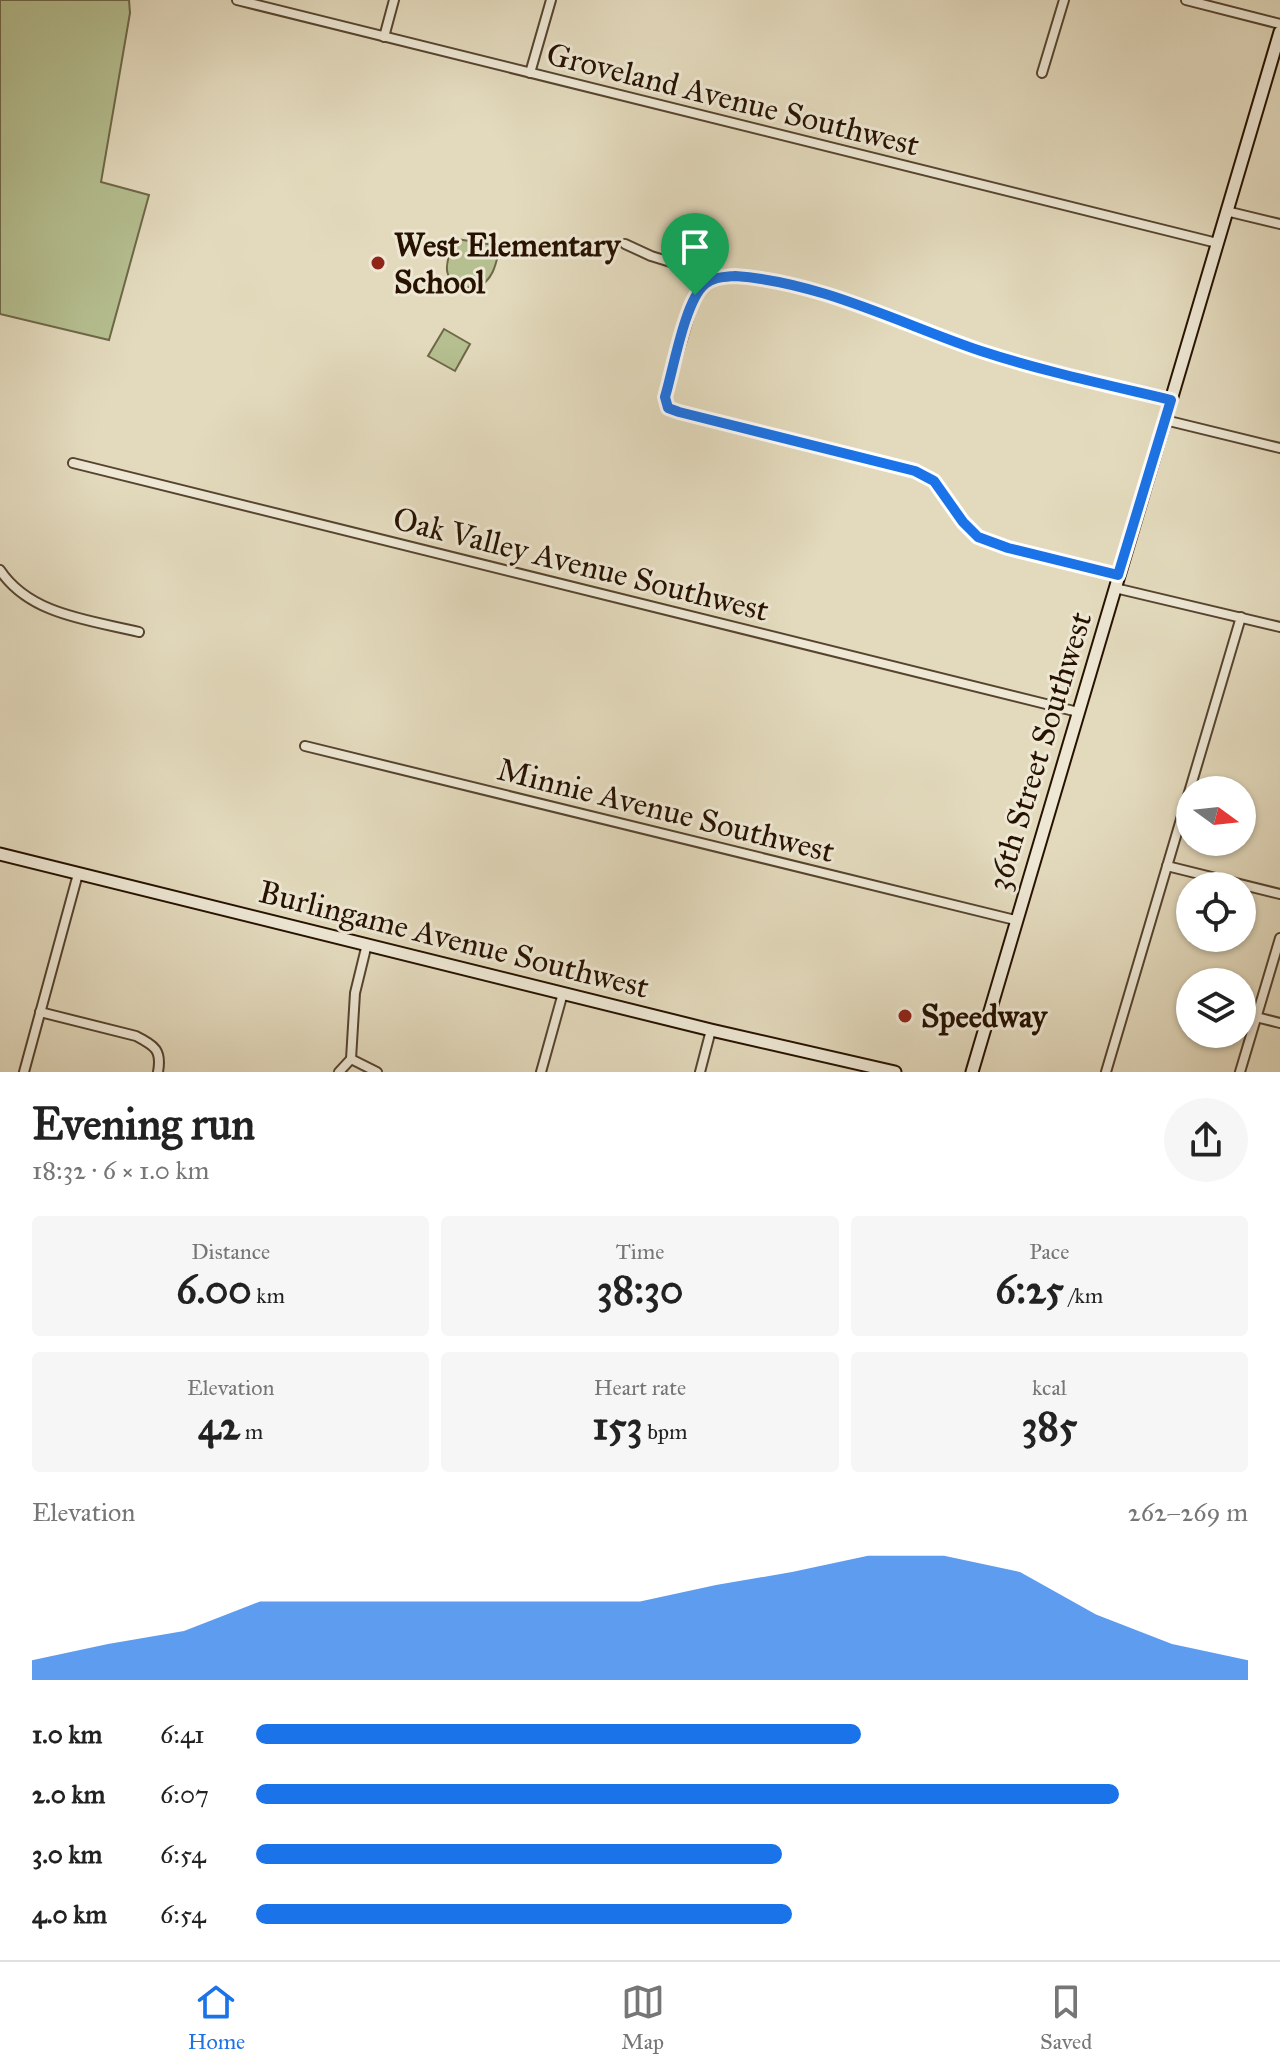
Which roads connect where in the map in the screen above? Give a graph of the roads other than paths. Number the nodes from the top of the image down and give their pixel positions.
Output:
1 (237, 0) edge
2 (394, 0) edge
3 (551, 0) edge
4 (1064, 0) edge
5 (1186, 0) edge
6 (1280, 24) edge
7 (1280, 32) edge
8 (384, 37) junction
9 (530, 73) junction
10 (1042, 73) dead end
11 (1226, 211) junction
12 (1280, 224) edge
13 (1217, 243) junction
14 (625, 244) dead end
15 (719, 277) junction
16 (1171, 400) junction
17 (1165, 420) junction
18 (1280, 448) edge
19 (73, 463) dead end
20 (0, 570) edge
21 (1117, 582) junction
22 (1241, 617) junction
23 (1280, 627) edge
24 (139, 632) dead end
25 (1078, 712) junction
26 (305, 746) dead end
27 (0, 854) edge
28 (1167, 866) junction
29 (78, 874) junction
30 (1280, 894) edge
31 (1015, 920) junction
32 (1280, 938) edge
33 (367, 944) junction
34 (563, 993) junction
35 (40, 1012) junction
36 (1256, 1017) joint
37 (1280, 1023) edge
38 (711, 1030) junction
39 (1247, 1048) edge
40 (351, 1059) junction
41 (24, 1072) edge
42 (158, 1072) edge
43 (339, 1072) edge
44 (377, 1072) edge
45 (541, 1072) edge
46 (700, 1072) edge
47 (895, 1072) edge
48 (972, 1072) edge
49 (1106, 1072) edge
50 (1240, 1072) edge

1 - 8 street, Groveland Avenue Southwest
2 - 8 street
3 - 9 street
4 - 10 street
5 - 6 street
7 - 11 street, 36th Street Southwest
8 - 9 street, Groveland Avenue Southwest
9 - 13 street, Groveland Avenue Southwest
11 - 12 street
11 - 13 street, 36th Street Southwest
13 - 16 street, 36th Street Southwest
14 - 15 street
15 - 16 street
15 - 21 street
16 - 17 street, 36th Street Southwest
17 - 18 street
17 - 21 street, 36th Street Southwest
19 - 25 street, Oak Valley Avenue Southwest
20 - 24 street
21 - 22 street
21 - 25 street, 36th Street Southwest
22 - 23 street
22 - 28 street
25 - 31 street, 36th Street Southwest
26 - 31 street, Minnie Avenue Southwest
27 - 29 street, Burlingame Avenue Southwest
28 - 30 street
28 - 49 street
29 - 33 street, Burlingame Avenue Southwest
29 - 35 street
31 - 48 street, 36th Street Southwest
32 - 36 street
33 - 34 street, Burlingame Avenue Southwest
33 - 40 street
34 - 38 street, Burlingame Avenue Southwest
34 - 45 street
35 - 41 street
35 - 42 street
36 - 37 street
38 - 46 street
38 - 47 street, Burlingame Avenue Southwest
39 - 50 street
40 - 43 street
40 - 44 street

